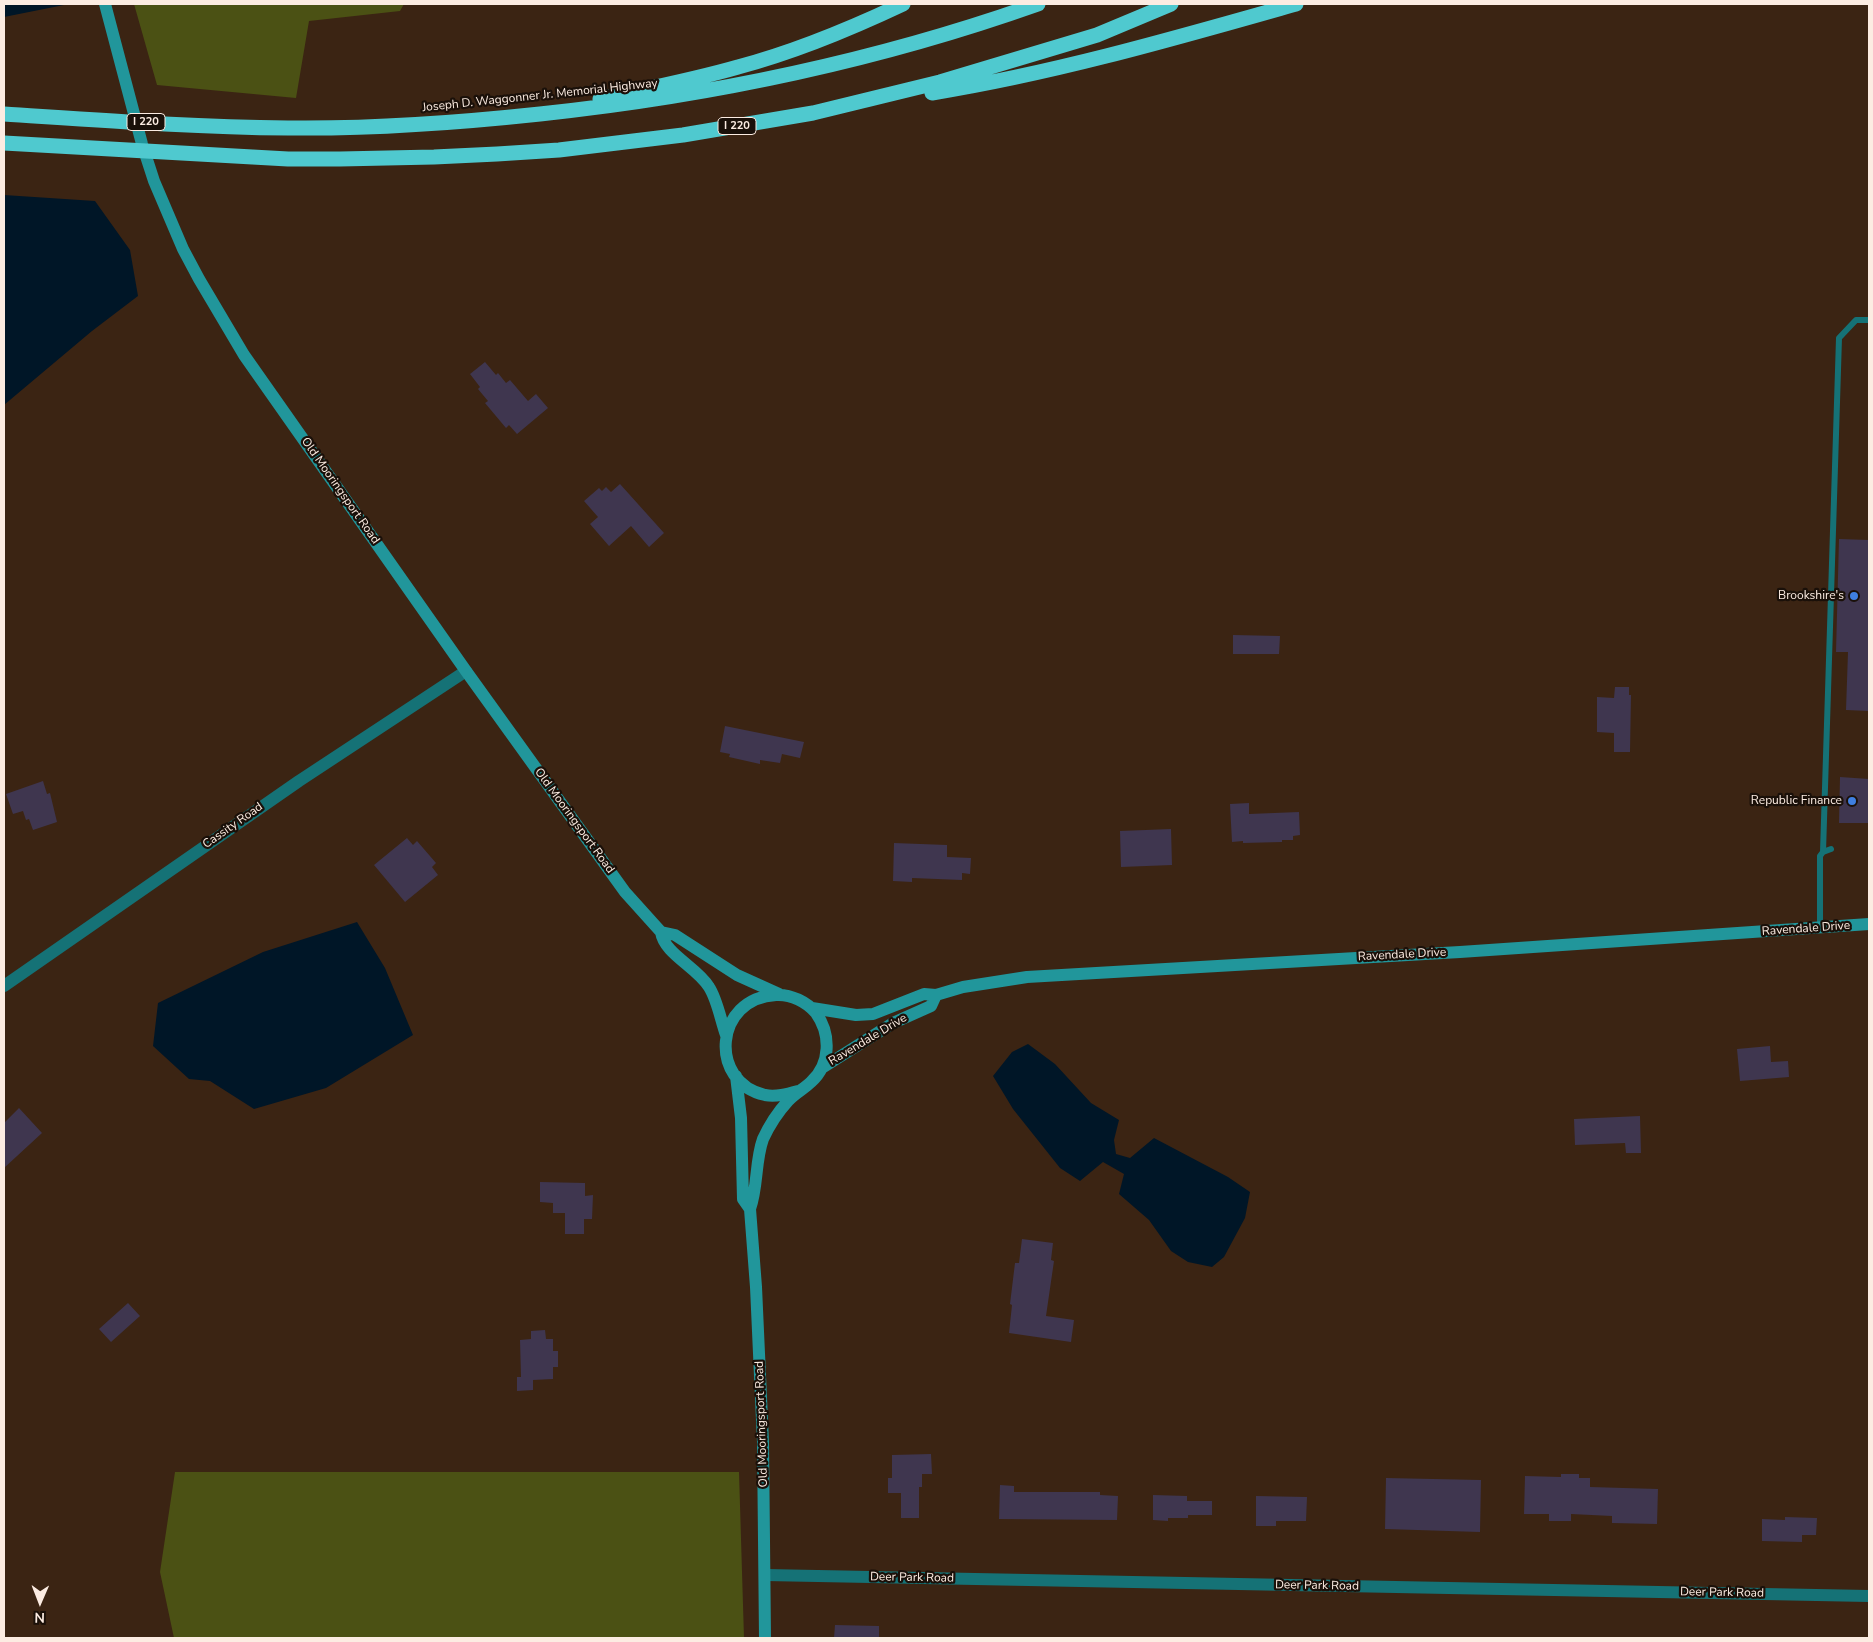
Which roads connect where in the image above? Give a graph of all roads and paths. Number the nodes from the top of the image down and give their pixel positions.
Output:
1 (105, 4) edge
2 (903, 4) edge
3 (1038, 4) edge
4 (1171, 4) edge
5 (1296, 4) edge
6 (813, 113) junction
7 (4, 114) edge
8 (512, 117) junction
9 (4, 143) edge
10 (1869, 320) edge
11 (466, 670) junction
12 (1831, 849) dead end
13 (1823, 852) junction
14 (1869, 924) edge
15 (1820, 928) junction
16 (660, 932) junction
17 (4, 986) edge
18 (779, 994) junction
19 (936, 995) junction
20 (812, 1008) junction
21 (726, 1035) junction
22 (822, 1068) junction
23 (736, 1076) junction
24 (798, 1091) junction
25 (750, 1210) junction
26 (765, 1575) junction
27 (1869, 1596) edge
28 (765, 1638) edge

1 - 11 main road, Old Mooringsport Road
2 - 8 highway
3 - 8 highway, Joseph D. Waggonner Jr. Memorial Highway / I 220
4 - 6 highway, I 220
5 - 6 highway
6 - 9 highway, I 220
7 - 8 highway, Joseph D. Waggonner Jr. Memorial Highway / I 220
10 - 13 lane
11 - 16 main road, Old Mooringsport Road
11 - 17 street, Cassity Road
12 - 13 lane
13 - 15 lane
14 - 15 main road, Ravendale Drive
15 - 19 main road, Ravendale Drive
16 - 18 main road, Old Mooringsport Road
16 - 21 main road, Old Mooringsport Road
18 - 20 main road, Old Mooringsport Road
18 - 21 main road
19 - 20 main road, Ravendale Drive
19 - 22 main road, Ravendale Drive
20 - 22 main road
21 - 23 main road, Old Mooringsport Road
22 - 24 main road, Old Mooringsport Road
23 - 24 main road
23 - 25 main road, Old Mooringsport Road
24 - 25 main road, Old Mooringsport Road
25 - 26 main road, Old Mooringsport Road
26 - 27 street, Deer Park Road
26 - 28 main road, Old Mooringsport Road

